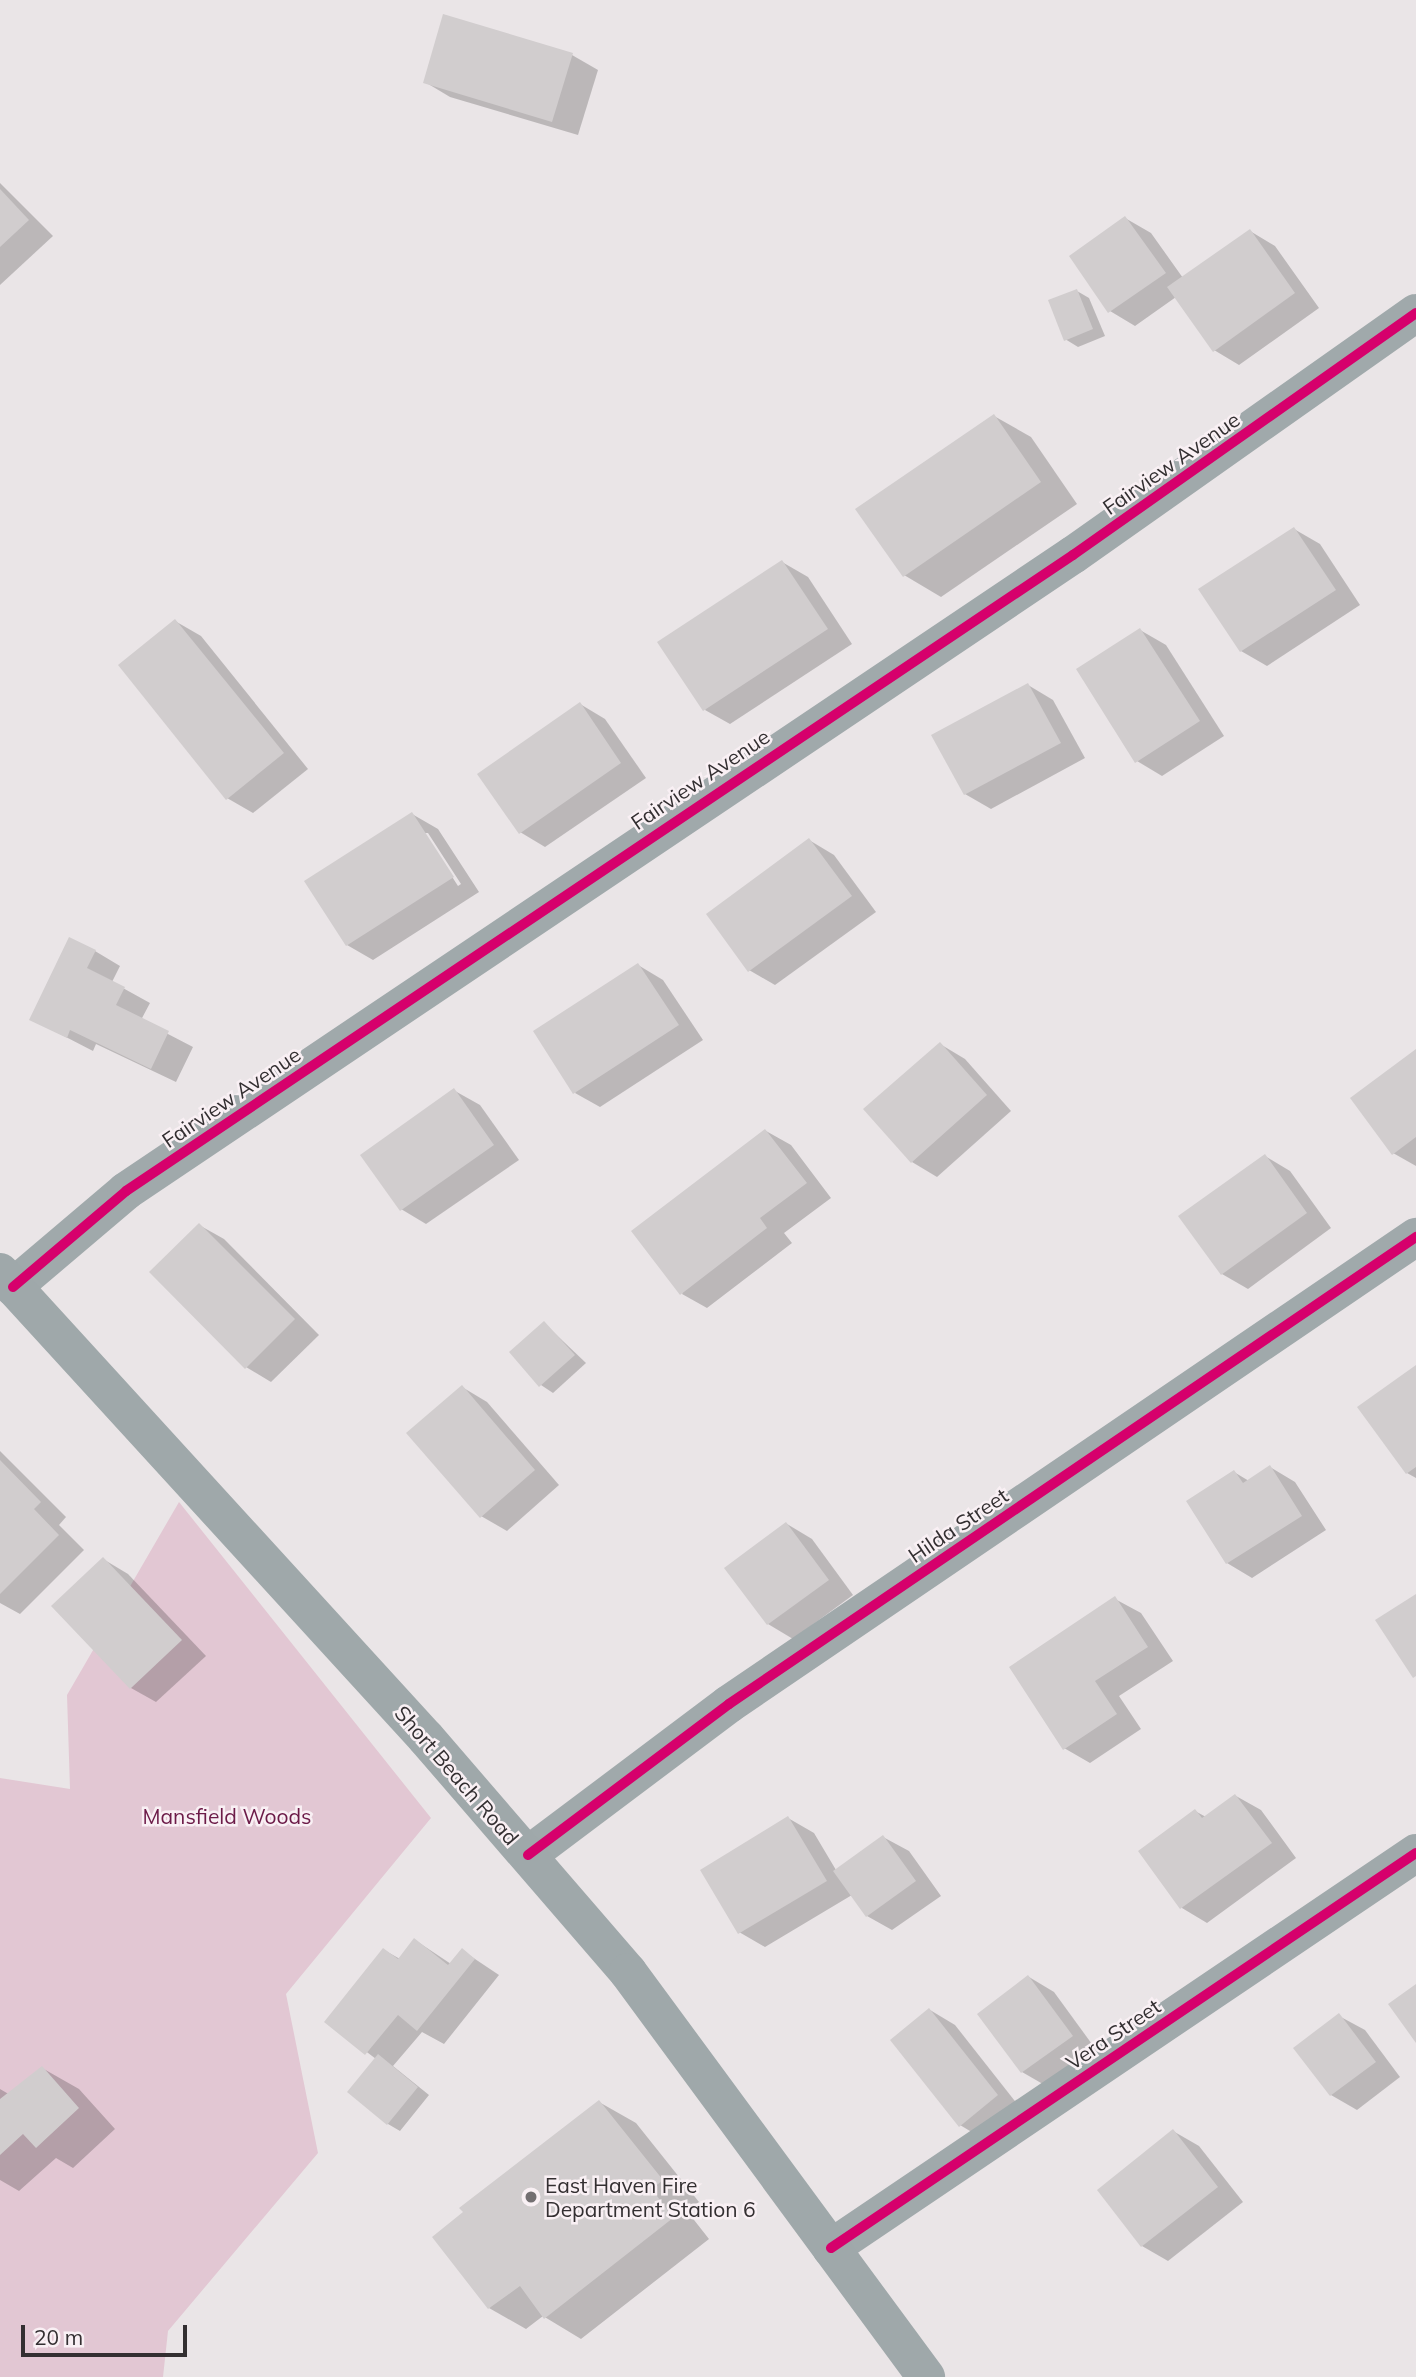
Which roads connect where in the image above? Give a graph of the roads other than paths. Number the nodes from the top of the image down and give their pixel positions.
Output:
1 (1416, 313) edge
2 (1416, 1237) edge
3 (7, 1280) edge
4 (1416, 1853) edge
5 (528, 1855) junction
6 (831, 2248) junction
7 (926, 2377) edge

1 - 3 street, Fairview Avenue
2 - 5 street, Hilda Street
3 - 5 main road, Short Beach Road
4 - 6 street, Vera Street
5 - 6 main road, Short Beach Road
6 - 7 main road, Short Beach Road

